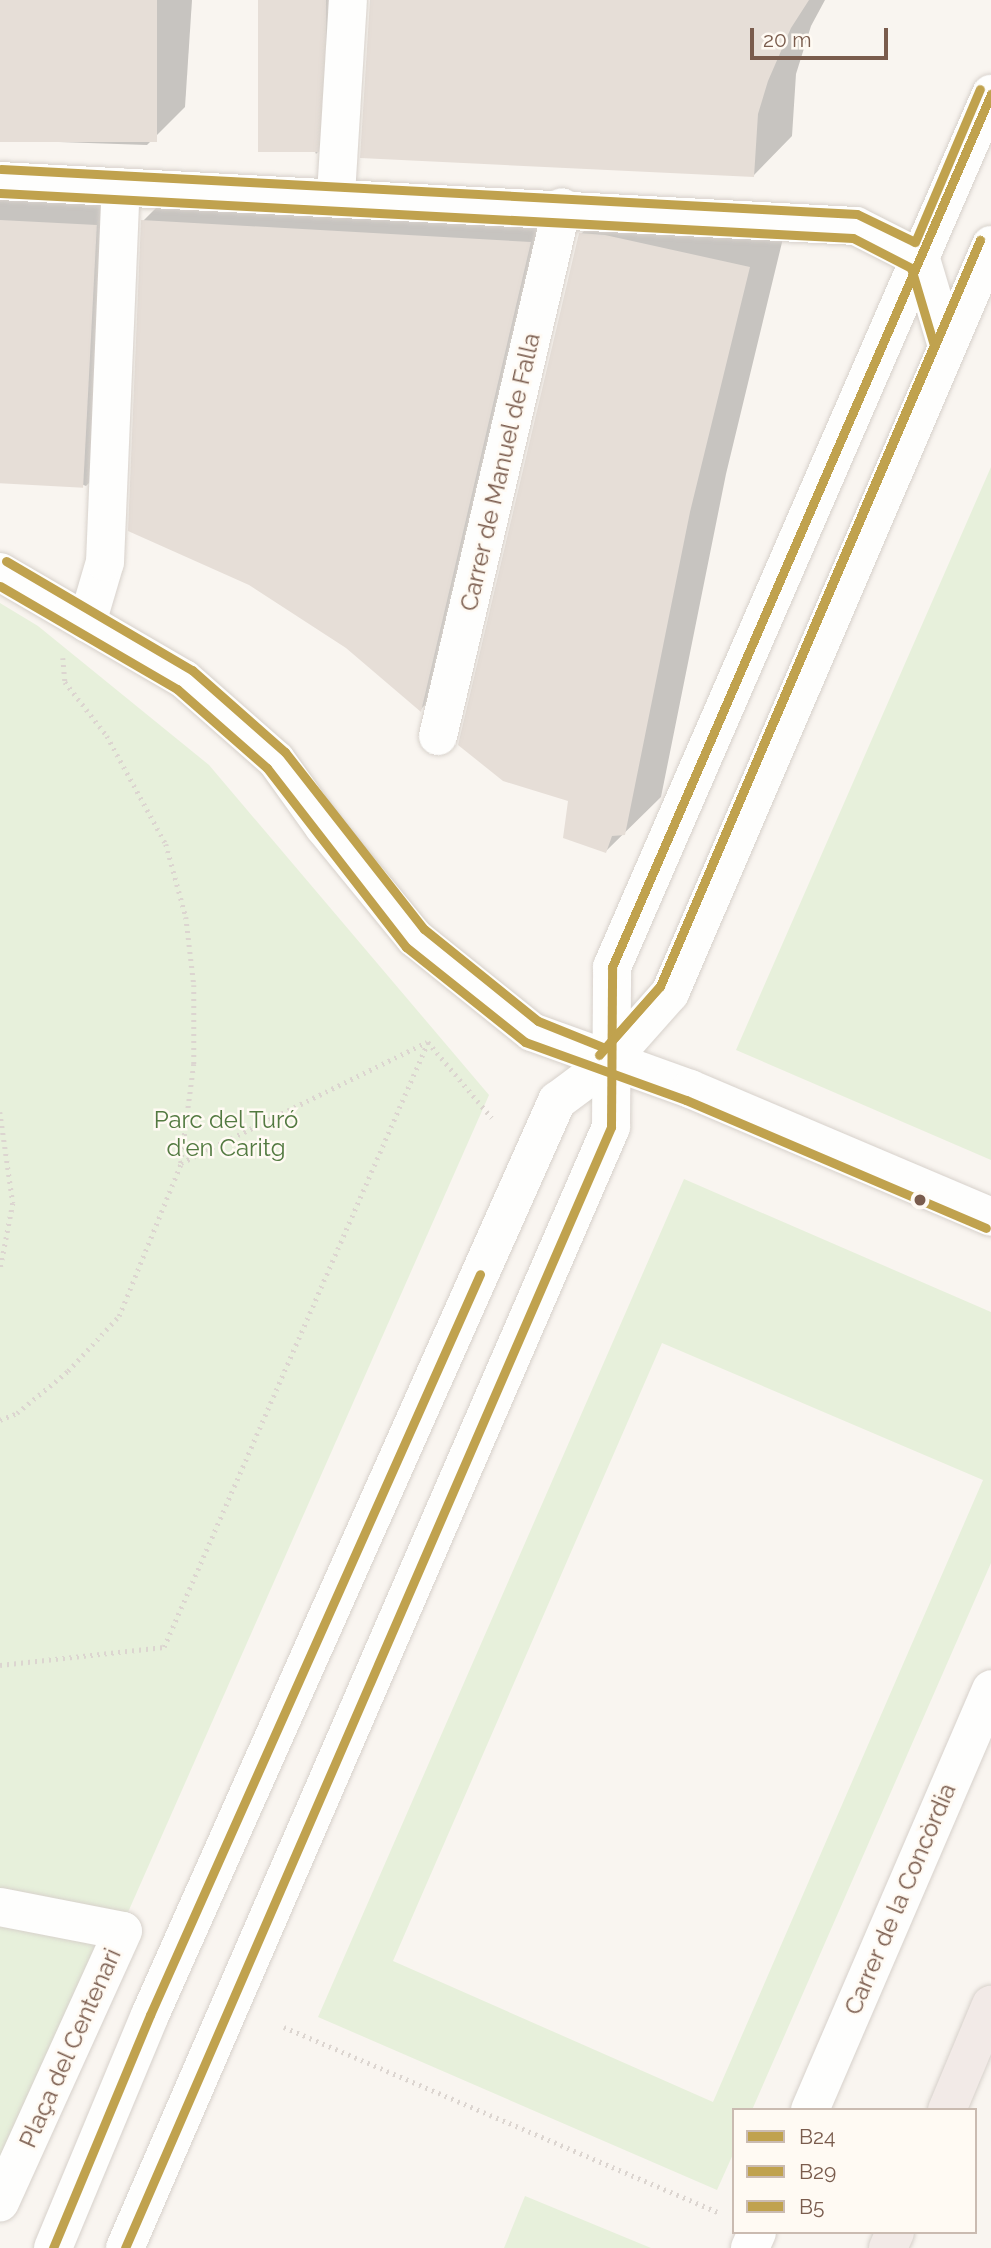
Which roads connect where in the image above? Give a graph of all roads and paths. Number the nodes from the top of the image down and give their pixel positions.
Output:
1 (348, 0) edge
2 (991, 94) edge
3 (0, 181) edge
4 (121, 187) junction
5 (336, 195) junction
6 (562, 207) junction
7 (991, 245) edge
8 (920, 260) junction
9 (947, 346) junction
10 (0, 572) edge
11 (71, 614) junction
12 (438, 736) dead end
13 (428, 1042) junction
14 (608, 1063) junction
15 (0, 1112) edge
16 (492, 1118) dead end
17 (181, 1163) junction
18 (991, 1217) edge
19 (0, 1271) edge
20 (0, 1420) edge
21 (0, 1665) edge
22 (991, 1689) edge
23 (0, 1907) edge
24 (991, 2005) edge
25 (284, 2027) dead end
26 (811, 2108) edge
27 (948, 2108) edge
28 (0, 2202) edge
29 (708, 2208) dead end
30 (53, 2248) edge
31 (125, 2248) edge

1 - 5 street
2 - 8 street
3 - 4 street
4 - 5 street
4 - 11 street
5 - 6 street
6 - 8 street
6 - 12 street, Carrer de Manuel de Falla
7 - 9 street
8 - 9 street
8 - 14 street
9 - 14 street
10 - 11 street
11 - 14 street
11 - 17 path
13 - 16 path
13 - 17 path
13 - 21 path
14 - 18 street
14 - 30 street
14 - 31 street
15 - 19 path
17 - 20 path
22 - 26 street, Carrer de la Concòrdia
23 - 28 street, Plaça del Centenari
24 - 27 highway
25 - 29 path

